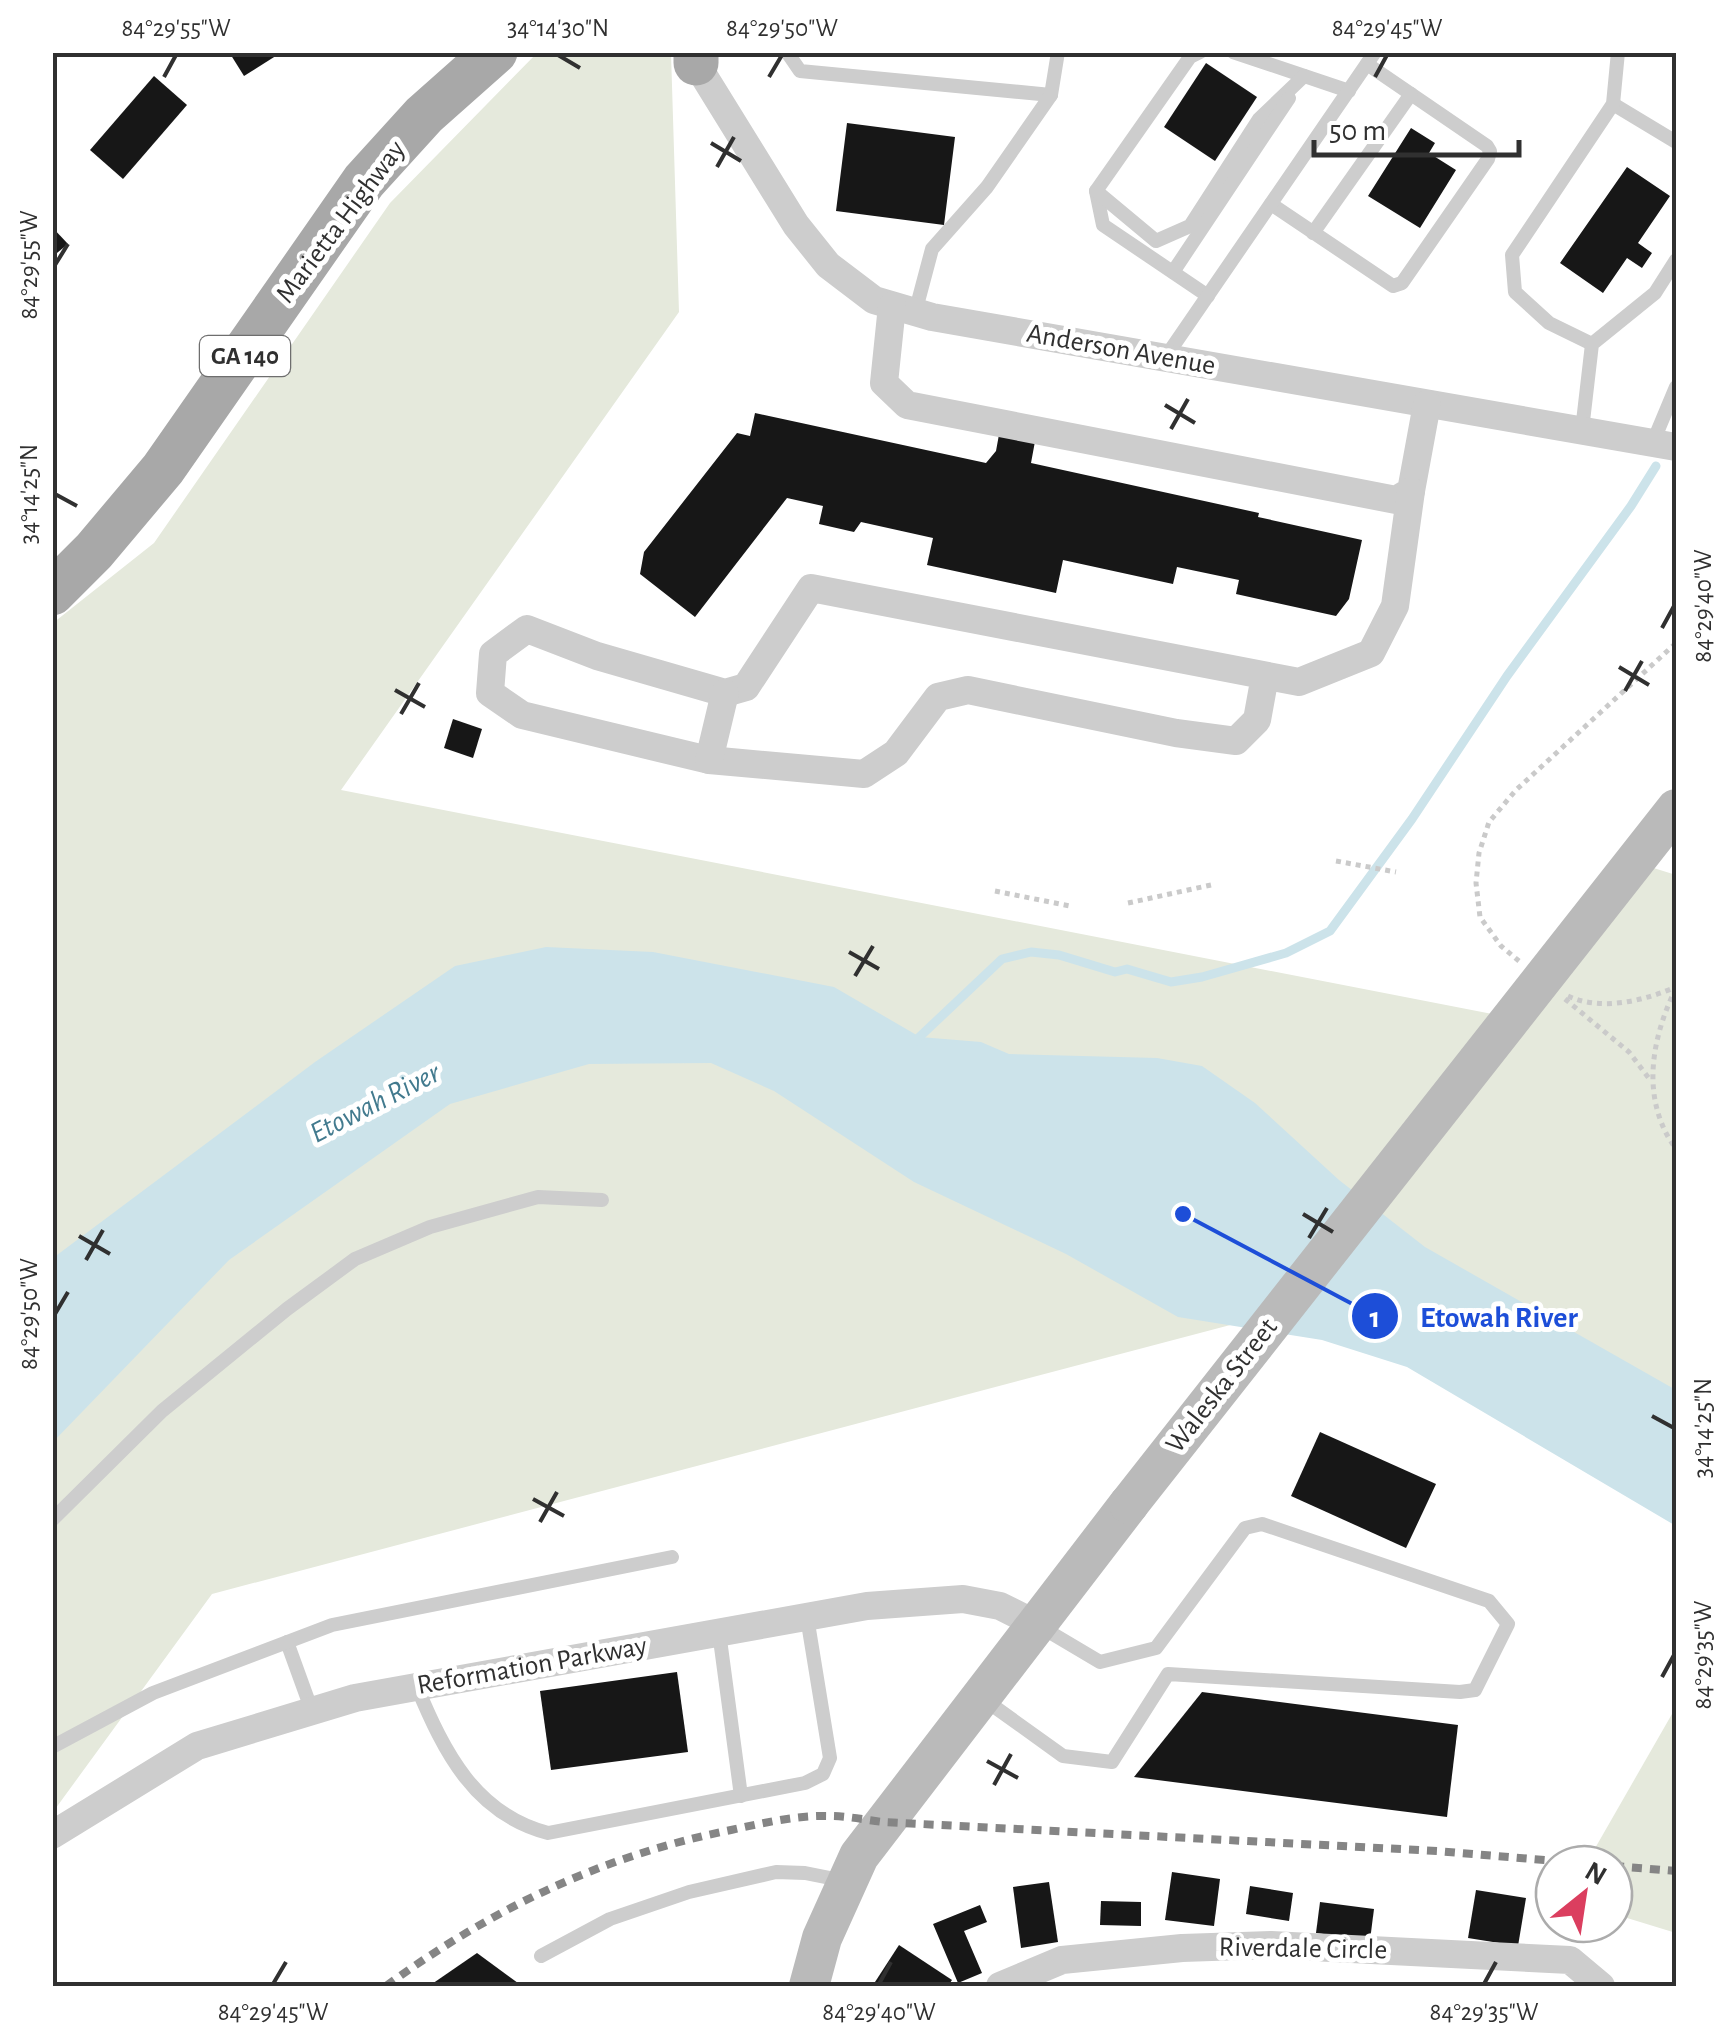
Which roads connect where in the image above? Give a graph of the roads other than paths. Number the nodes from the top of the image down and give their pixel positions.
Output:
1 (495, 52) edge
2 (788, 52) edge
3 (1058, 52) edge
4 (1200, 52) edge
5 (1233, 52) edge
6 (1618, 52) edge
7 (694, 56) edge
8 (1371, 58) edge
9 (1304, 76) junction
10 (1348, 91) junction
11 (1411, 94) junction
12 (1051, 95) junction
13 (1613, 104) junction
14 (1676, 142) edge
15 (1096, 191) junction
16 (1271, 204) junction
17 (1313, 233) junction
18 (1676, 260) edge
19 (1173, 272) junction
20 (1208, 296) junction
21 (904, 309) junction
22 (1592, 344) junction
23 (1166, 358) junction
24 (1676, 387) edge
25 (1428, 404) junction
26 (1582, 430) junction
27 (1664, 444) edge
28 (1411, 491) junction
29 (52, 593) edge
30 (1266, 676) junction
31 (725, 693) junction
32 (708, 760) junction
33 (1676, 809) edge
34 (602, 1200) dead end
35 (52, 1520) edge
36 (672, 1557) dead end
37 (806, 1617) junction
38 (1036, 1624) junction
39 (719, 1632) junction
40 (287, 1642) junction
41 (1156, 1648) junction
42 (1168, 1674) junction
43 (417, 1687) junction
44 (980, 1697) junction
45 (312, 1711) junction
46 (52, 1748) edge
47 (742, 1796) junction
48 (52, 1835) edge
49 (845, 1881) junction
50 (540, 1956) dead end
51 (808, 1986) edge
52 (1000, 1986) edge
53 (1601, 1986) edge

1 - 29 main road, Marietta Highway / GA 140
2 - 12 lane
3 - 12 lane
4 - 15 lane
5 - 9 lane
6 - 13 lane
7 - 21 street, Anderson Avenue
8 - 10 lane
8 - 11 lane
9 - 10 lane
9 - 15 lane
9 - 19 lane
10 - 16 lane
11 - 17 lane
11 - 17 lane
12 - 21 lane
13 - 14 lane
13 - 22 lane
15 - 19 lane
16 - 17 lane
16 - 20 lane
18 - 22 lane
19 - 20 lane
20 - 23 lane
21 - 23 street, Anderson Avenue
21 - 28 street
22 - 26 lane
23 - 25 street, Anderson Avenue
24 - 27 lane
25 - 26 street, Anderson Avenue
25 - 28 street
26 - 27 street, Anderson Avenue
28 - 30 street
30 - 31 street
30 - 32 street
31 - 32 street
31 - 32 street
33 - 38 main road, Waleska Street, bridge
34 - 35 lane
36 - 40 lane
37 - 38 street, Reformation Parkway
37 - 39 street, Reformation Parkway
37 - 47 lane
38 - 41 lane
38 - 44 main road, Waleska Street
39 - 43 street, Reformation Parkway
39 - 47 lane
40 - 45 lane
40 - 46 lane
41 - 42 lane
41 - 42 lane
42 - 44 lane
43 - 45 street, Reformation Parkway
43 - 47 lane
44 - 49 main road, Waleska Street
45 - 48 street, Reformation Parkway
49 - 50 lane
49 - 51 main road, Waleska Street
52 - 53 street, Riverdale Circle

